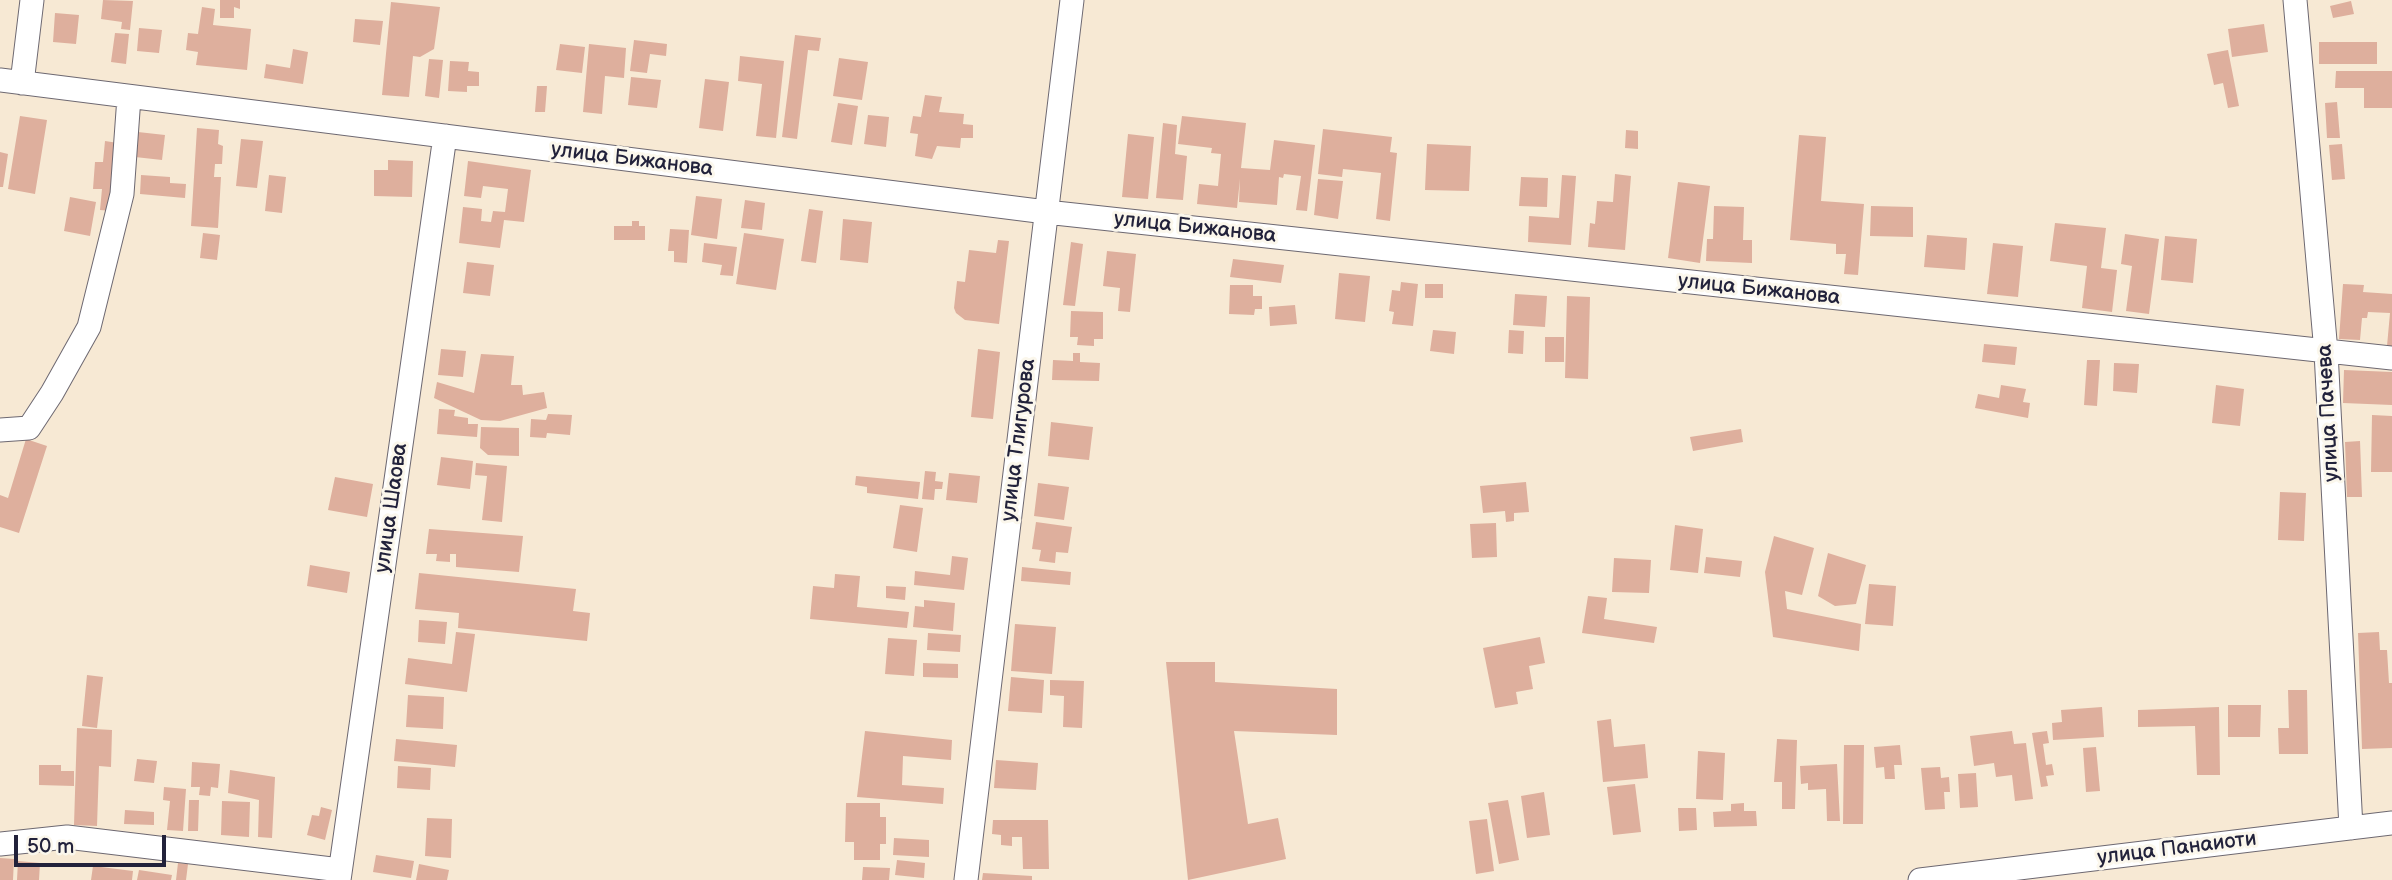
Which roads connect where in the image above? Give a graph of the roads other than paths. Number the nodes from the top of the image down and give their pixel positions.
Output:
1 (32, 0) edge
2 (1072, 0) edge
3 (2295, 0) edge
4 (11, 82) edge
5 (129, 97) junction
6 (445, 136) junction
7 (1046, 212) junction
8 (2326, 352) junction
9 (2392, 358) edge
10 (0, 430) edge
11 (2392, 823) edge
12 (2351, 828) junction
13 (0, 844) edge
14 (340, 875) edge
15 (966, 880) edge
16 (1920, 880) edge

1 - 4 street
2 - 7 street, улица Тлигурова
3 - 8 street, улица Пачева
4 - 5 street, улица Бижанова
5 - 6 street, улица Бижанова
5 - 10 street
6 - 7 street, улица Бижанова
6 - 14 street, улица Шаова
7 - 8 street, улица Бижанова
7 - 15 street, улица Тлигурова
8 - 9 street, улица Бижанова
8 - 12 street, улица Пачева
11 - 12 street, улица Панаиоти
12 - 16 street, улица Панаиоти
13 - 14 street

